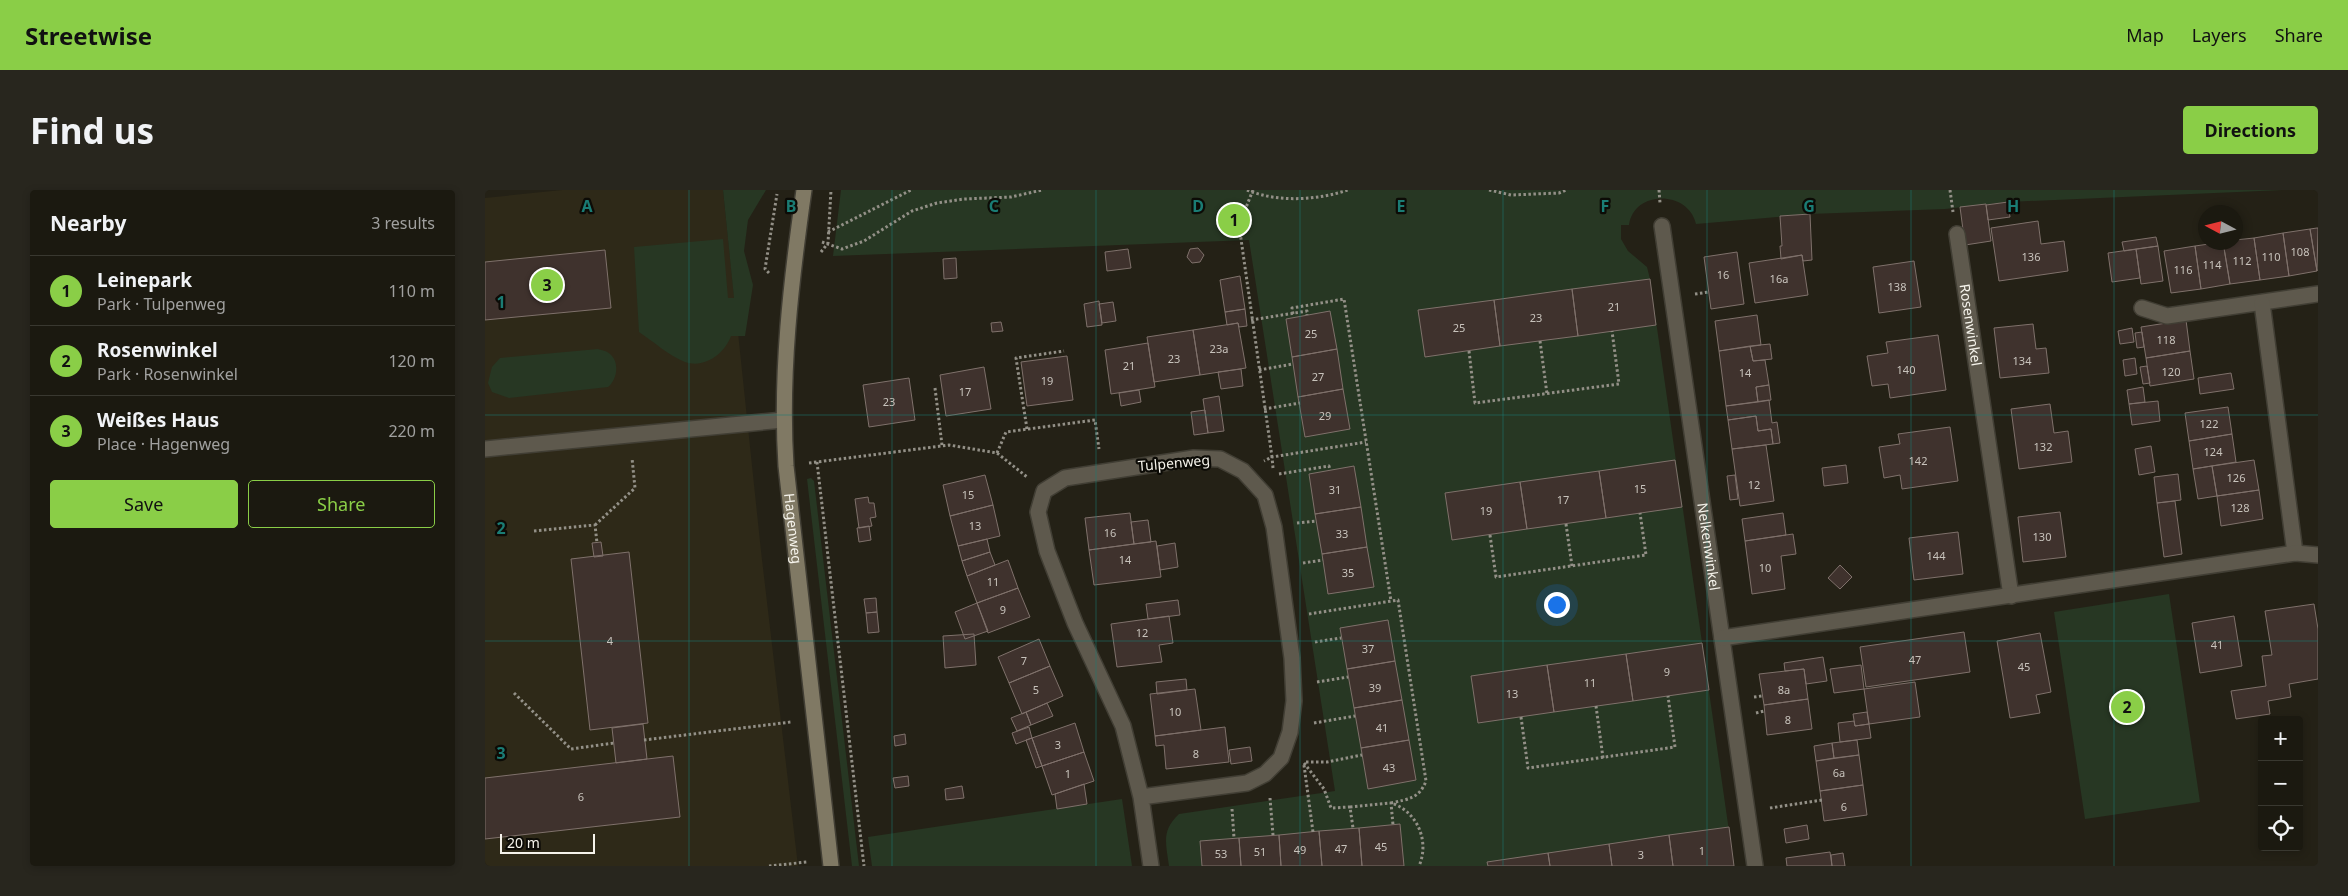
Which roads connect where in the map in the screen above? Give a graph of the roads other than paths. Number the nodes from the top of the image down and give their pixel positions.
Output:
1 (804, 190) edge
2 (1662, 226) dead end
3 (1957, 234) dead end
4 (2318, 294) edge
5 (2262, 303) junction
6 (2142, 308) dead end
7 (783, 420) junction
8 (485, 449) edge
9 (2295, 553) junction
10 (2318, 555) edge
11 (2011, 596) junction
12 (1722, 638) junction
13 (1141, 796) junction
14 (830, 863) edge
15 (1151, 866) edge
16 (1755, 866) edge

1 - 7 street, Hagenweg
2 - 12 street, Nelkenwinkel
3 - 11 street, Rosenwinkel
4 - 5 street
5 - 6 street
5 - 9 street
7 - 8 street
7 - 14 street, Hagenweg
9 - 10 street
9 - 11 street
11 - 12 street
12 - 16 street, Nelkenwinkel
13 - 13 street, Tulpenweg
13 - 15 street

